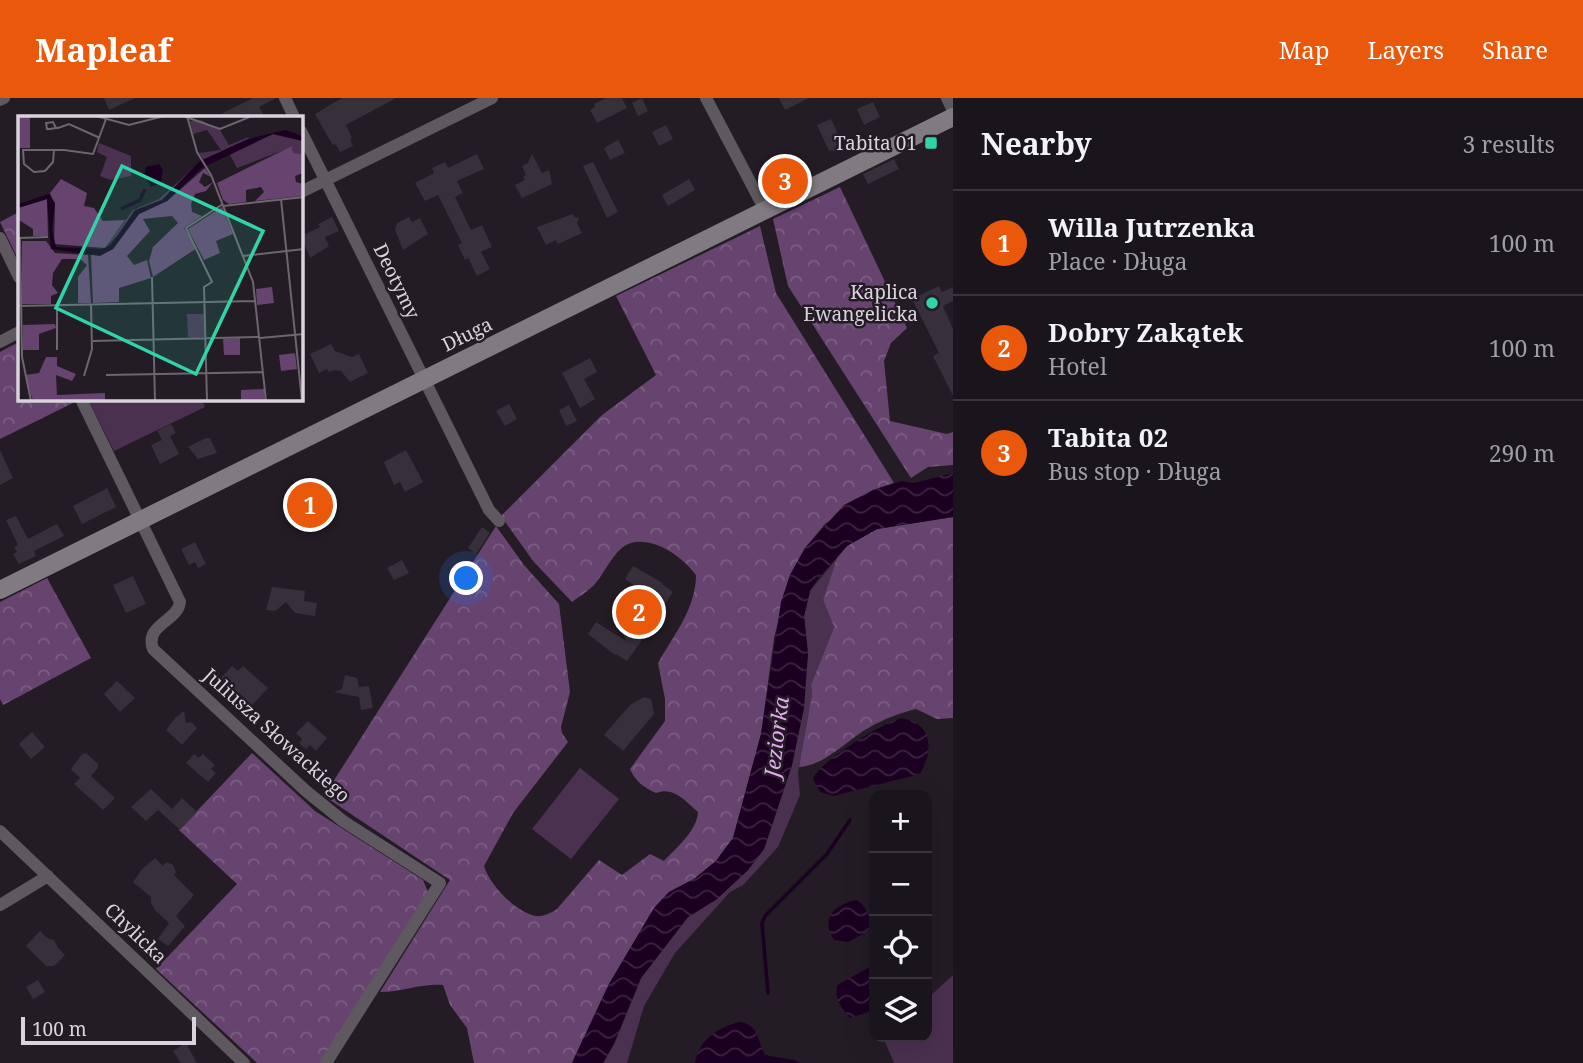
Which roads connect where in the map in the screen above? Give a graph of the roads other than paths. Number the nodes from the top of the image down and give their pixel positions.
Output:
1 (285, 98) edge
2 (492, 98) edge
3 (706, 98) edge
4 (947, 98) edge
5 (953, 111) edge
6 (294, 116) edge
7 (953, 117) edge
8 (303, 135) edge
9 (325, 181) junction
10 (303, 191) edge
11 (765, 210) junction
12 (0, 238) edge
13 (18, 275) edge
14 (18, 333) edge
15 (0, 342) edge
16 (424, 378) junction
17 (82, 401) edge
18 (140, 520) junction
19 (499, 521) dead end
20 (0, 590) edge
21 (0, 831) edge
22 (48, 876) junction
23 (0, 905) edge
24 (244, 1063) edge
25 (326, 1063) edge

1 - 6 street
2 - 9 street
3 - 11 street
4 - 5 street
7 - 11 street, Długa
8 - 9 street, Deotymy
9 - 10 street
9 - 16 street, Deotymy
11 - 16 street, Długa
12 - 13 street
14 - 15 street
16 - 18 street, Długa
16 - 19 street, Deotymy
17 - 18 street, Juliusza Słowackiego
18 - 20 street, Długa
18 - 25 street, Juliusza Słowackiego
21 - 22 street, Chylicka
22 - 23 street
22 - 24 street, Chylicka

